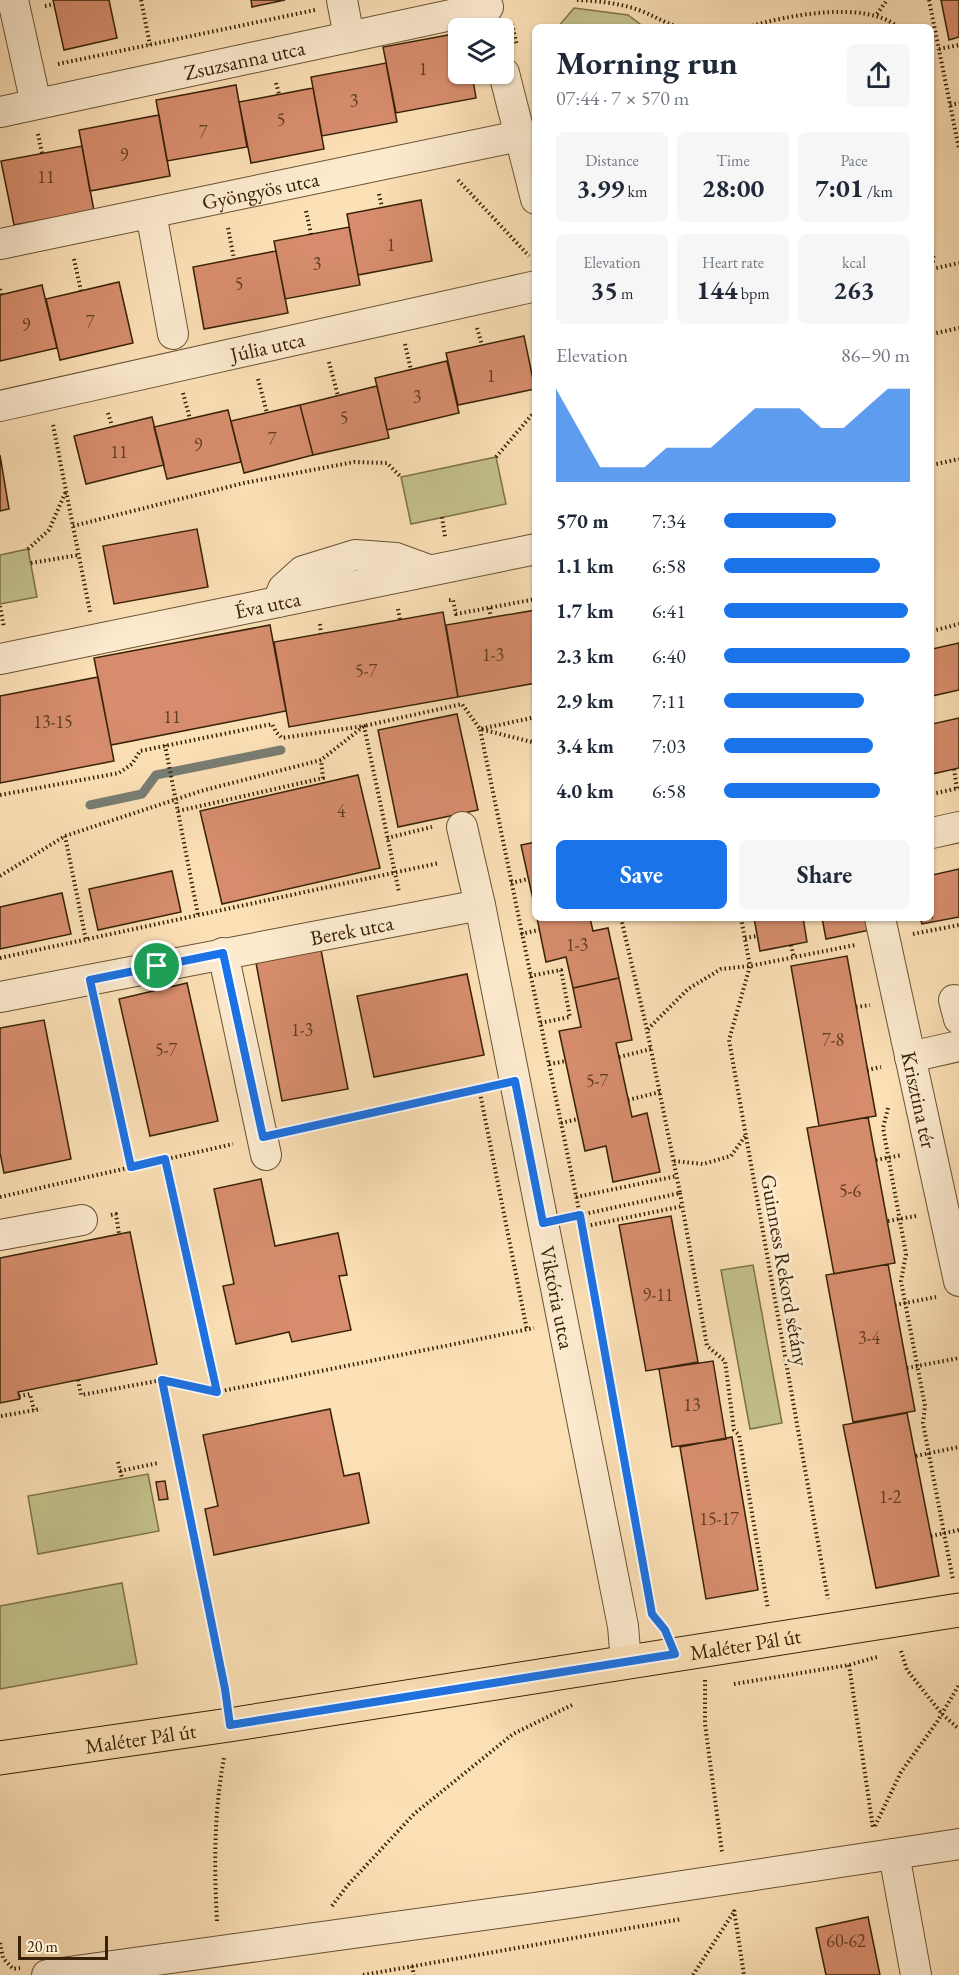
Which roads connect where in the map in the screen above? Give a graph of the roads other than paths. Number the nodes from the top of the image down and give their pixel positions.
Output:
1 (14, 0) edge
2 (343, 2) edge
3 (495, 14) edge
4 (349, 37) junction
5 (513, 84) edge
6 (36, 104) junction
7 (0, 112) edge
8 (519, 136) junction
9 (532, 184) edge
10 (151, 213) junction
11 (0, 244) edge
12 (532, 287) edge
13 (173, 334) dead end
14 (0, 406) edge
15 (532, 550) edge
16 (0, 659) edge
17 (462, 827) dead end
18 (959, 827) edge
19 (934, 833) edge
20 (480, 905) junction
21 (883, 929) edge
22 (223, 953) junction
23 (0, 997) edge
24 (959, 1046) edge
25 (910, 1057) junction
26 (265, 1146) road end
27 (82, 1220) dead end
28 (0, 1235) edge
29 (948, 1289) edge
30 (956, 1595) edge
31 (626, 1662) junction
32 (0, 1758) edge
33 (959, 1844) edge
34 (894, 1854) junction
35 (38, 1971) edge
36 (916, 1975) edge

1 - 6 street
2 - 4 street
3 - 4 street, Zsuzsanna utca
4 - 6 street, Zsuzsanna utca
5 - 8 street
6 - 7 street, Zsuzsanna utca
8 - 9 street
8 - 10 street, Gyöngyös utca
10 - 11 street, Gyöngyös utca
10 - 13 street
12 - 14 street, Júlia utca
15 - 16 street, Éva utca
17 - 20 street, Viktória utca
18 - 19 street
20 - 22 street, Berek utca
20 - 31 street, Viktória utca
21 - 25 street, Krisztina tér
22 - 23 street, Berek utca
22 - 26 street
24 - 25 street
25 - 29 street, Krisztina tér
27 - 28 street
30 - 31 main road, Maléter Pál út
31 - 32 main road, Maléter Pál út
33 - 34 street
34 - 35 street
34 - 36 street

